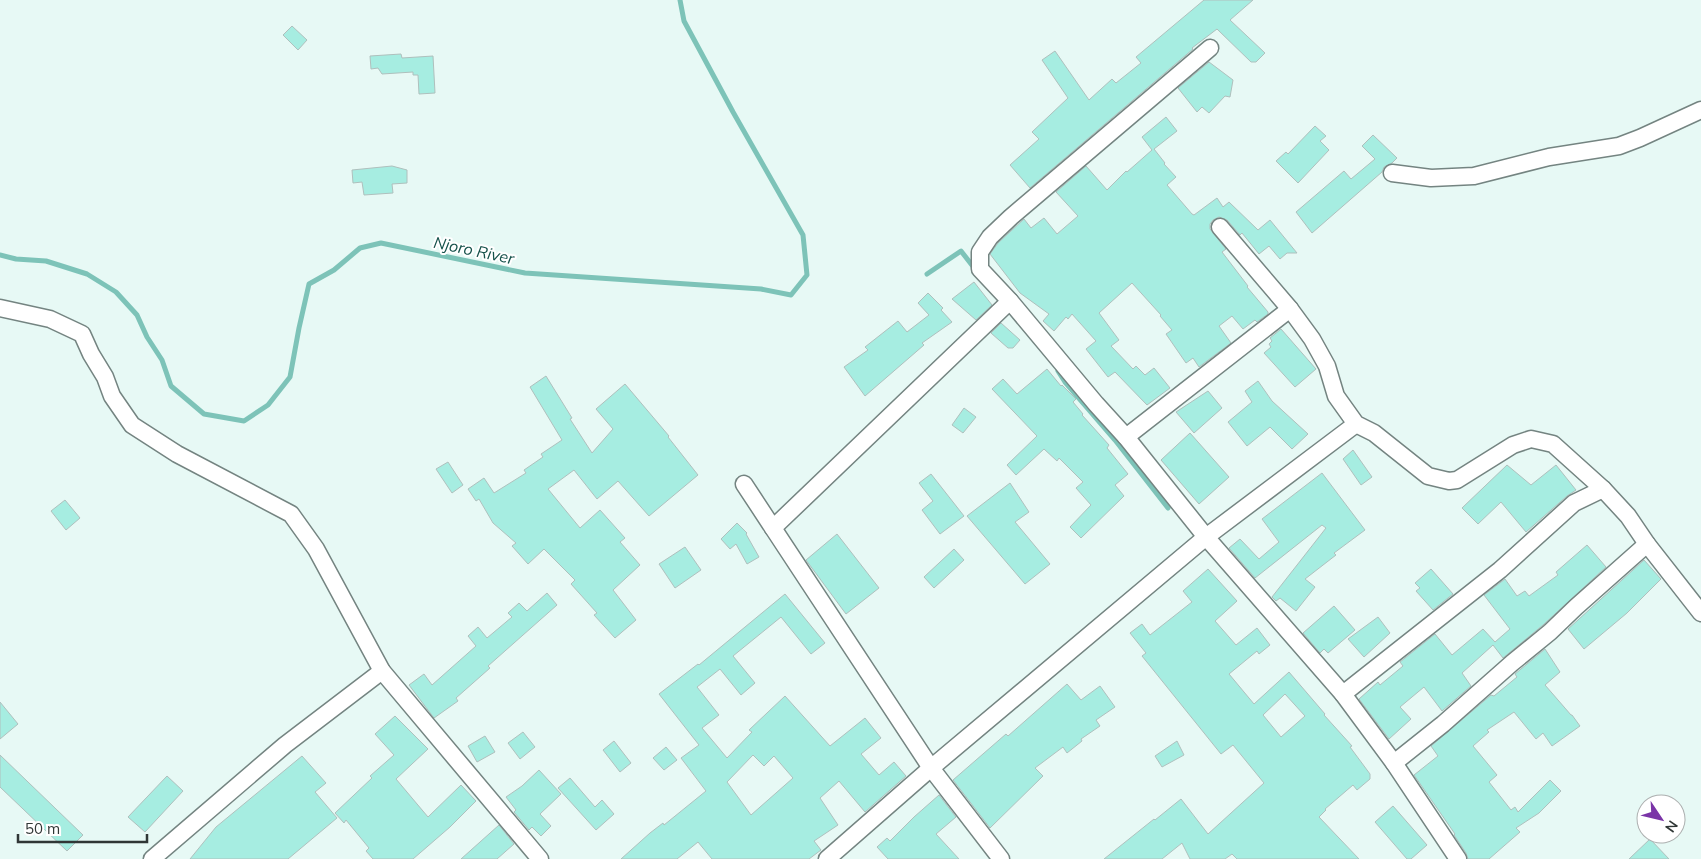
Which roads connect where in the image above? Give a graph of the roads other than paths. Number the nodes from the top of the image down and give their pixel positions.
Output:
1 (1210, 48) dead end
2 (1701, 110) edge
3 (1392, 173) dead end
4 (1220, 227) dead end
5 (1010, 300) junction
6 (0, 308) edge
7 (1290, 310) junction
8 (1356, 424) junction
9 (1126, 437) junction
10 (744, 484) dead end
11 (1603, 489) junction
12 (773, 528) junction
13 (1206, 537) junction
14 (1647, 544) junction
15 (1701, 613) edge
16 (382, 671) junction
17 (1343, 694) junction
18 (1394, 763) junction
19 (931, 768) junction
20 (533, 857) edge
21 (152, 859) edge
22 (827, 859) edge
23 (1001, 859) edge
24 (1458, 859) edge

1 - 5 street
2 - 3 street
4 - 7 street
5 - 9 street
5 - 12 street
6 - 16 street
7 - 8 street
7 - 9 street
8 - 11 street
8 - 13 street
9 - 13 street
10 - 12 street
11 - 14 street
11 - 17 street
12 - 19 street
13 - 17 street
13 - 19 street
14 - 15 street
14 - 18 street
16 - 20 street
16 - 21 street
17 - 18 street
18 - 24 street
19 - 22 street
19 - 23 street

